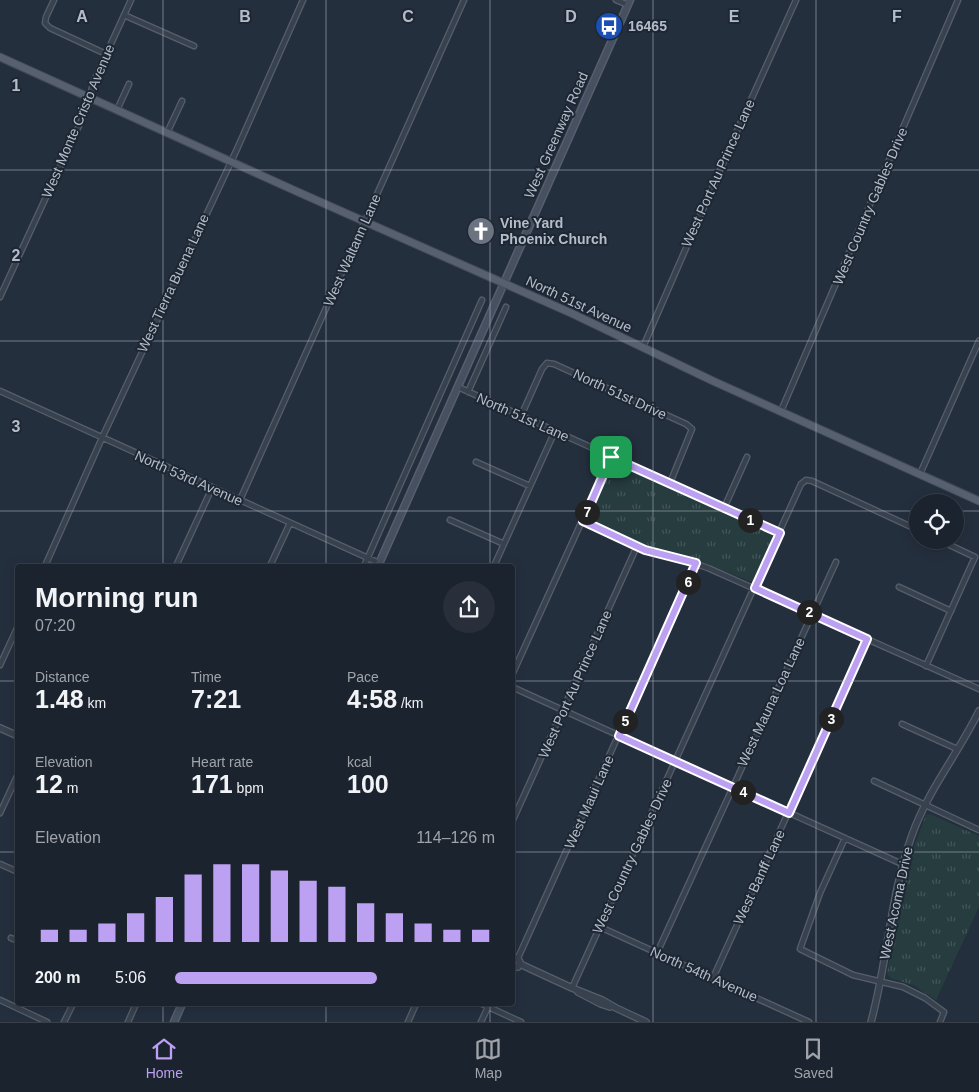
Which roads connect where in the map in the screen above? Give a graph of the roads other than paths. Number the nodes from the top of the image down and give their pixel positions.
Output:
1 (54, 0) edge
2 (131, 0) edge
3 (303, 0) edge
4 (464, 0) edge
5 (616, 0) edge
6 (796, 0) edge
7 (958, 0) edge
8 (629, 3) edge
9 (124, 15) junction
10 (194, 46) dead end
11 (106, 54) junction
12 (0, 57) edge
13 (130, 84) dead end
14 (89, 97) junction
15 (182, 101) dead end
16 (117, 110) junction
17 (167, 133) junction
18 (230, 161) junction
19 (365, 222) junction
20 (504, 283) junction
21 (0, 297) edge
22 (482, 300) dead end
23 (506, 307) dead end
24 (979, 341) edge
25 (643, 347) junction
26 (458, 387) junction
27 (0, 391) edge
28 (468, 392) junction
29 (781, 411) junction
30 (432, 412) junction
31 (521, 416) junction
32 (444, 418) junction
33 (555, 431) junction
34 (102, 438) junction
35 (611, 457) junction
36 (747, 457) dead end
37 (476, 462) dead end
38 (920, 474) junction
39 (670, 483) junction
40 (530, 486) junction
41 (212, 488) junction
42 (240, 500) junction
43 (979, 501) edge
44 (724, 508) junction
45 (450, 520) dead end
46 (583, 521) junction
47 (290, 523) junction
48 (909, 526) edge
49 (780, 533) junction
50 (504, 544) junction
51 (637, 546) junction
52 (958, 549) edge
53 (368, 558) junction
54 (836, 562) dead end
55 (696, 563) junction
56 (46, 564) edge
57 (177, 564) edge
58 (271, 564) edge
59 (365, 564) edge
60 (377, 564) edge
61 (378, 564) edge
62 (495, 564) edge
63 (899, 587) dead end
64 (755, 588) junction
65 (951, 611) junction
66 (812, 613) junction
67 (15, 632) edge
68 (867, 639) junction
69 (0, 665) edge
70 (926, 666) junction
71 (515, 669) edge
72 (515, 689) edge
73 (979, 689) edge
74 (563, 710) junction
75 (979, 711) edge
76 (902, 724) dead end
77 (0, 728) edge
78 (15, 735) edge
79 (619, 736) junction
80 (957, 749) junction
81 (676, 762) junction
82 (15, 780) edge
83 (874, 781) dead end
84 (732, 787) junction
85 (924, 805) junction
86 (0, 813) edge
87 (789, 813) junction
88 (515, 815) edge
89 (979, 830) edge
90 (844, 838) junction
91 (0, 864) edge
92 (902, 864) junction
93 (15, 871) edge
94 (600, 927) junction
95 (12, 938) dead end
96 (15, 940) edge
97 (657, 953) junction
98 (517, 960) edge
99 (713, 978) junction
100 (880, 981) junction
101 (572, 988) junction
102 (0, 1000) edge
103 (72, 1006) edge
104 (135, 1006) edge
105 (181, 1006) edge
106 (415, 1006) edge
107 (488, 1007) joint
108 (47, 1022) edge
109 (64, 1022) edge
110 (128, 1022) edge
111 (174, 1022) edge
112 (408, 1022) edge
113 (481, 1022) edge
114 (521, 1022) edge
115 (646, 1022) edge
116 (809, 1022) edge
117 (871, 1022) edge
118 (940, 1022) edge

1 - 11 street
2 - 9 street, West Monte Cristo Avenue
3 - 18 street, West Tierra Buena Lane
4 - 19 street, West Waltann Lane
5 - 8 street
6 - 25 street, West Port Au Prince Lane
7 - 29 street, West Country Gables Drive
8 - 20 main road, West Greenway Road
9 - 10 street
9 - 11 street, West Monte Cristo Avenue
11 - 14 street, West Monte Cristo Avenue
12 - 14 main road, North 51st Avenue
13 - 16 street
14 - 16 main road, North 51st Avenue
14 - 21 street, West Monte Cristo Avenue
15 - 17 street
16 - 17 main road, North 51st Avenue
17 - 18 main road, North 51st Avenue
18 - 19 main road, North 51st Avenue
18 - 34 street, West Tierra Buena Lane
19 - 20 main road, North 51st Avenue
19 - 42 street, West Waltann Lane
20 - 25 main road, North 51st Avenue
20 - 26 main road, West Greenway Road
22 - 30 street
23 - 28 street
24 - 38 street
25 - 29 main road, North 51st Avenue
26 - 28 street, North 51st Lane
26 - 32 main road, West Greenway Road
27 - 34 street, North 53rd Avenue
28 - 31 street, North 51st Lane
29 - 38 main road, North 51st Avenue
30 - 32 street
30 - 53 street
31 - 33 street, North 51st Lane
31 - 39 street, North 51st Drive
32 - 61 main road, West Greenway Road
33 - 35 street, North 51st Lane
33 - 40 street
34 - 41 street, North 53rd Avenue
34 - 56 street, West Tierra Buena Lane
35 - 39 street, North 51st Lane
35 - 46 street
36 - 44 street
37 - 40 street
38 - 43 main road, North 51st Avenue
39 - 44 street, North 51st Lane
40 - 50 street
41 - 42 street, North 53rd Avenue
41 - 57 street
42 - 47 street, North 53rd Avenue
44 - 49 street, North 51st Lane
45 - 50 street
46 - 51 street
46 - 71 street
47 - 53 street, North 53rd Avenue
47 - 58 street
48 - 49 street, West Country Gables Drive
49 - 64 street, West Country Gables Drive
50 - 62 street
51 - 55 street
51 - 74 street, West Port Au Prince Lane
52 - 65 street
53 - 59 street
53 - 60 street, North 53rd Avenue
54 - 66 street, West Mauna Loa Lane
55 - 64 street
55 - 79 street, West Maui Lane
63 - 65 street
64 - 66 street
64 - 81 street, West Country Gables Drive
65 - 70 street
66 - 68 street
66 - 84 street, West Mauna Loa Lane
67 - 69 street
68 - 70 street
68 - 87 street, West Banff Lane
70 - 73 street
72 - 74 street
74 - 79 street
74 - 88 street, West Port Au Prince Lane
75 - 80 street, West Acoma Drive
76 - 80 street
77 - 78 street
79 - 81 street
79 - 98 street, West Maui Lane
80 - 85 street, West Acoma Drive
81 - 84 street
81 - 94 street, West Country Gables Drive
82 - 86 street
83 - 85 street
84 - 87 street
84 - 97 street, West Mauna Loa Lane
85 - 89 street
85 - 92 street, West Acoma Drive
87 - 90 street
87 - 99 street, West Banff Lane
90 - 92 street
90 - 100 street
91 - 93 street
92 - 100 street, West Acoma Drive
94 - 97 street, North 54th Avenue
94 - 101 street, West Country Gables Drive
95 - 96 street
97 - 99 street, North 54th Avenue
98 - 101 street
99 - 116 street, North 54th Avenue
100 - 117 street, West Acoma Drive
100 - 118 street
101 - 115 street
102 - 108 street
103 - 109 street
104 - 110 street
105 - 111 main road
106 - 112 street
107 - 113 street
107 - 114 street

